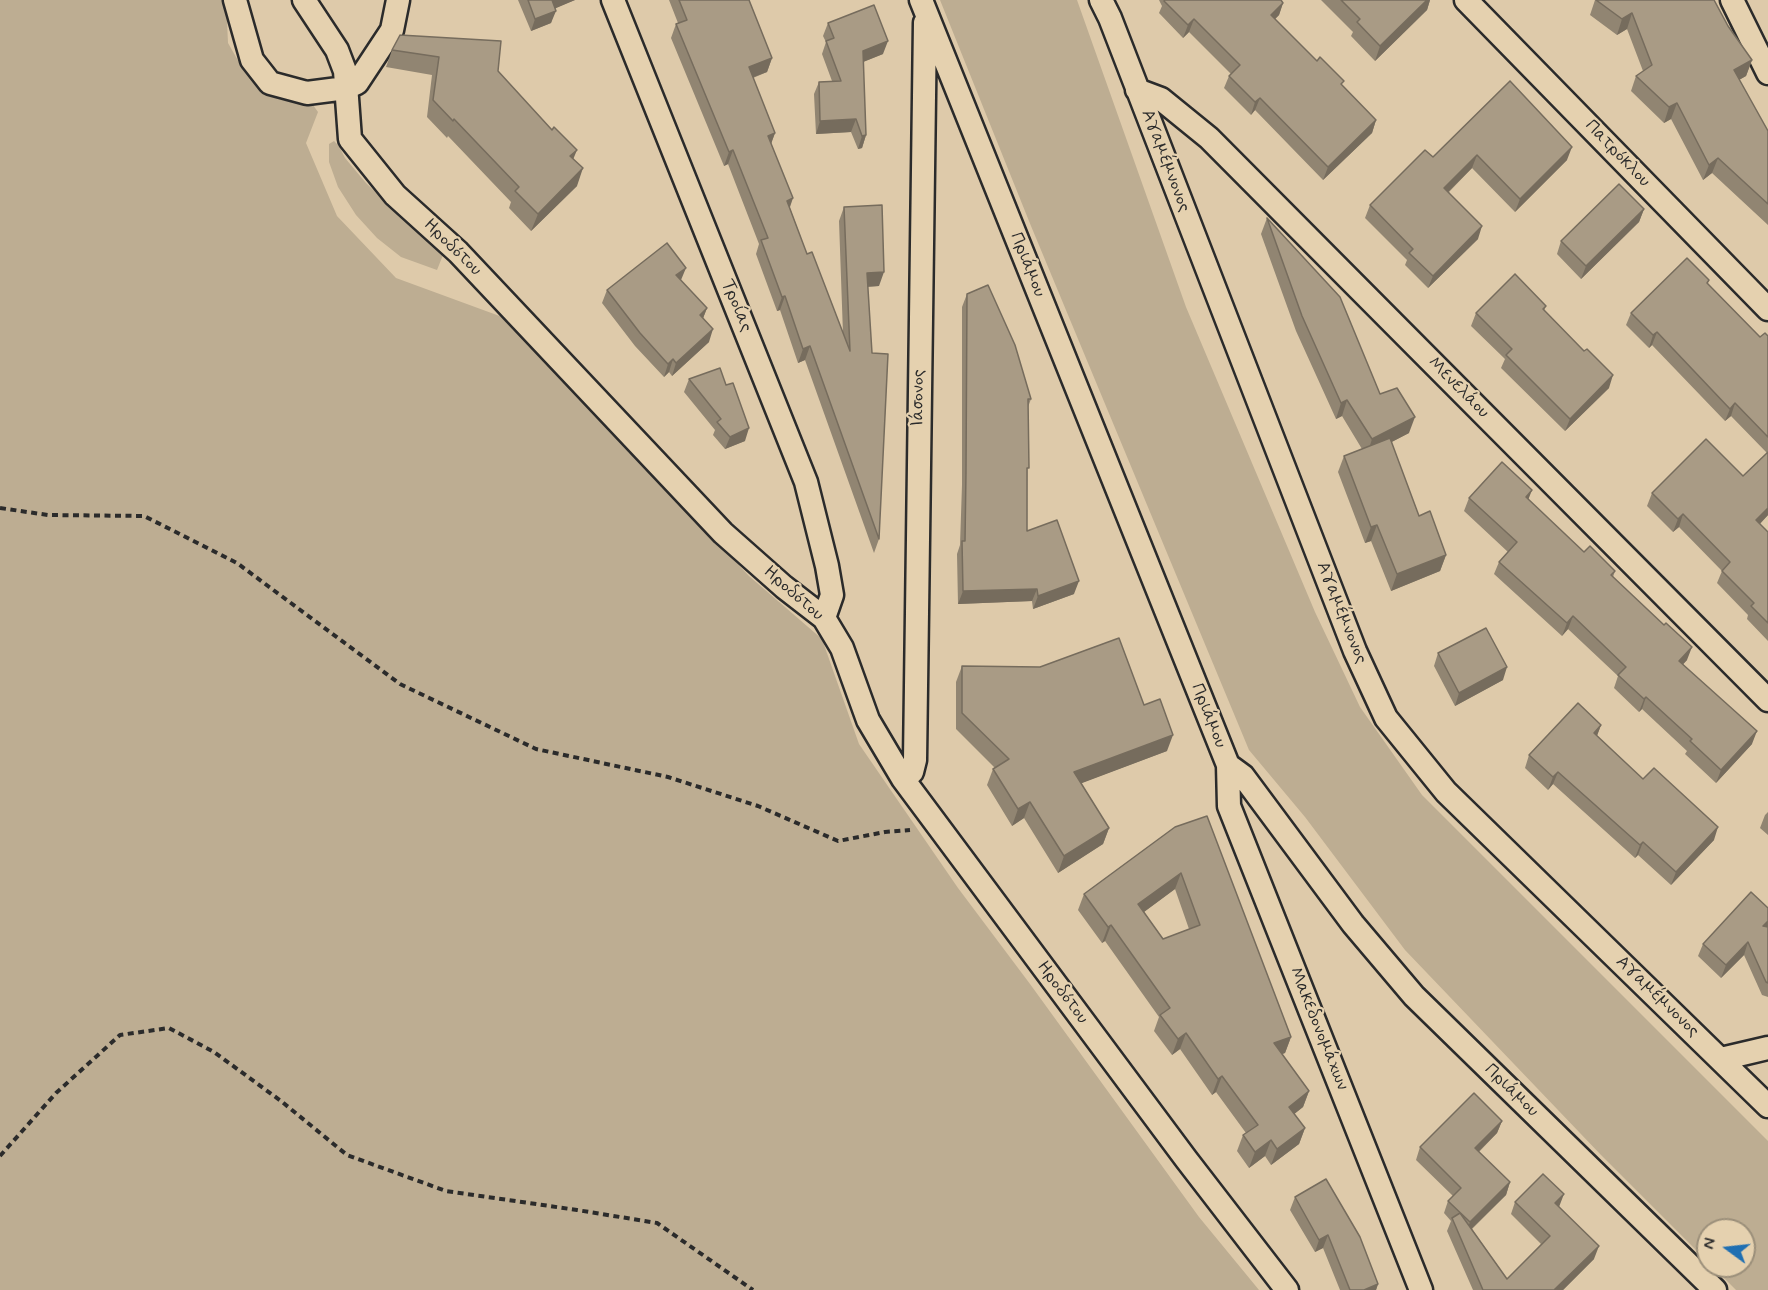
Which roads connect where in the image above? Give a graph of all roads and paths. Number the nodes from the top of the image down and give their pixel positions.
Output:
1 (235, 0) edge
2 (303, 0) edge
3 (398, 0) edge
4 (613, 0) edge
5 (1101, 0) edge
6 (1466, 0) edge
7 (1732, 0) edge
8 (923, 6) edge
9 (1768, 73) edge
10 (346, 88) junction
11 (1137, 90) junction
12 (1768, 309) edge
13 (0, 508) edge
14 (824, 618) junction
15 (1768, 699) edge
16 (1228, 765) junction
17 (903, 779) junction
18 (932, 819) junction
19 (1768, 1048) edge
20 (1721, 1059) junction
21 (1768, 1106) edge
22 (0, 1156) edge
23 (753, 1290) edge
24 (1287, 1290) edge
25 (1421, 1290) edge
26 (1715, 1290) edge

1 - 10 street
2 - 10 street, Ηροδότου
3 - 10 street
4 - 14 street, Τροίας
5 - 11 street, Αγαμέμνονος
6 - 12 street, Πατρόκλου
7 - 9 street
8 - 16 street, Πριάμου
8 - 17 street, Ιάσονος
10 - 14 street, Ηροδότου
11 - 15 street, Μενελάου
11 - 20 street, Αγαμέμνονος
13 - 18 path
14 - 17 street, Ηροδότου
16 - 25 street, Μακεδονομάχων
16 - 26 street, Πριάμου
17 - 18 street, Ηροδότου
18 - 24 street, Ηροδότου
19 - 20 street
20 - 21 street, Αγαμέμνονος
22 - 23 path

